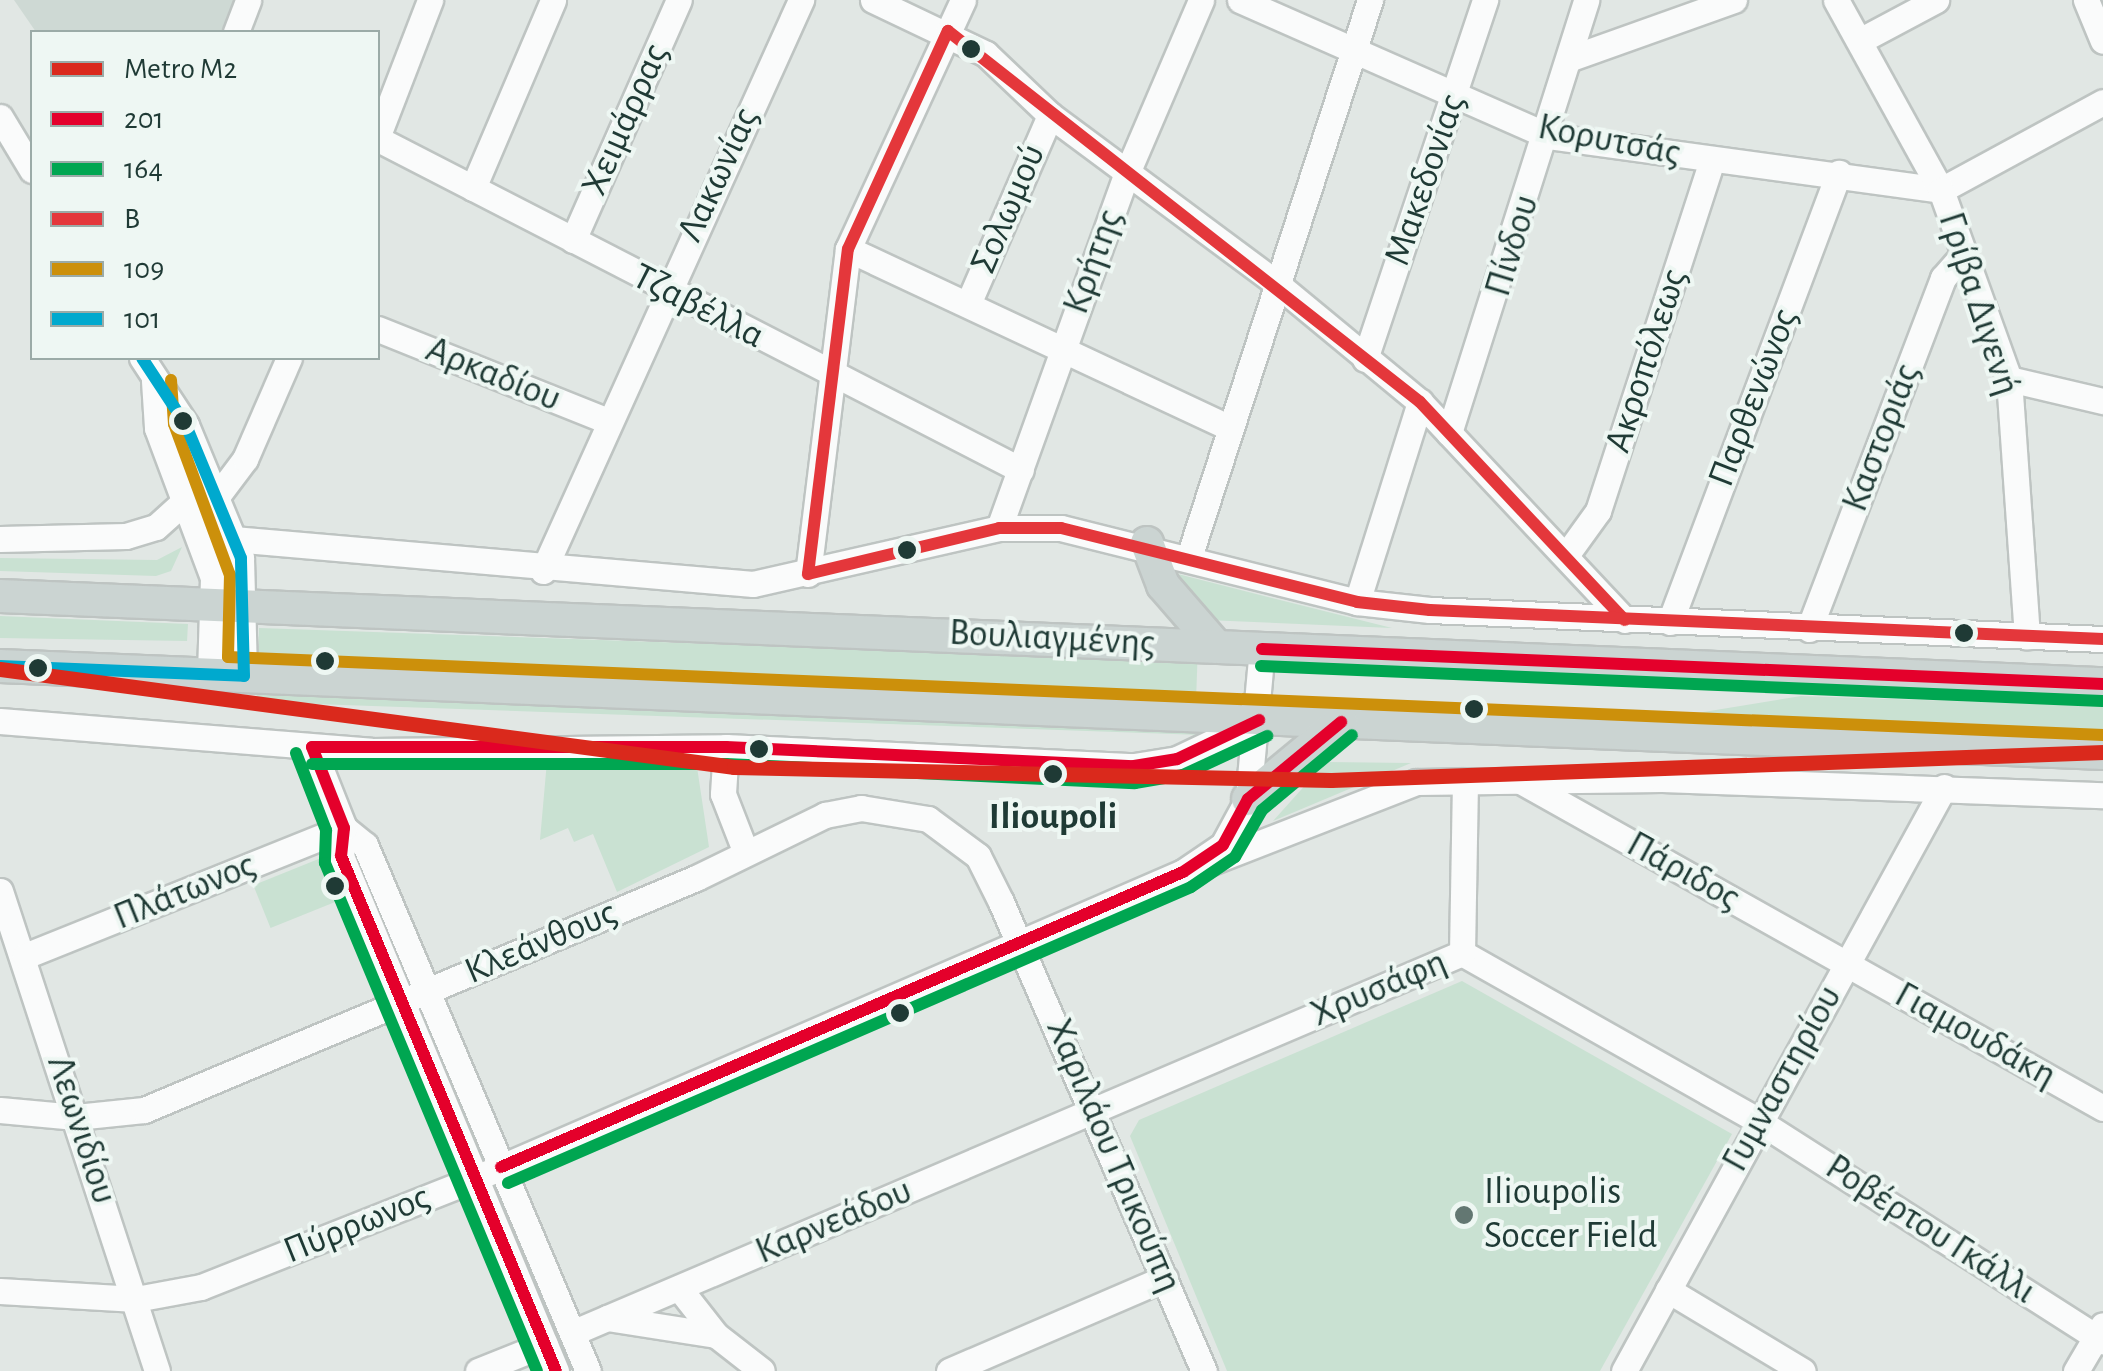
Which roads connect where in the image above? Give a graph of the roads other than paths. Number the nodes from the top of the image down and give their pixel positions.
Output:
1 (248, 0) edge
2 (430, 0) edge
3 (553, 0) edge
4 (680, 0) edge
5 (801, 0) edge
6 (873, 0) edge
7 (963, 0) edge
8 (1201, 0) edge
9 (1240, 0) edge
10 (1370, 0) edge
11 (1485, 0) edge
12 (1586, 0) edge
13 (1734, 0) edge
14 (1836, 0) edge
15 (1936, 0) edge
16 (2086, 0) edge
17 (237, 30) edge
18 (948, 31) junction
19 (1863, 40) junction
20 (2103, 42) edge
21 (1354, 51) junction
22 (1570, 58) junction
23 (1455, 94) junction
24 (2103, 102) edge
25 (1050, 115) junction
26 (0, 117) edge
27 (380, 132) edge
28 (1548, 136) junction
29 (380, 138) edge
30 (1712, 161) junction
31 (30, 167) edge
32 (1127, 173) junction
33 (1839, 173) junction
34 (474, 188) junction
35 (1941, 190) junction
36 (573, 240) junction
37 (848, 248) junction
38 (1965, 253) junction
39 (1276, 283) junction
40 (665, 293) junction
41 (968, 304) junction
42 (380, 331) edge
43 (1063, 348) junction
44 (1365, 359) junction
45 (143, 360) edge
46 (288, 360) edge
47 (827, 370) junction
48 (2009, 379) junction
49 (154, 382) junction
50 (2103, 401) edge
51 (1420, 402) junction
52 (608, 421) junction
53 (1230, 428) junction
54 (1450, 433) junction
55 (1022, 470) junction
56 (218, 495) junction
57 (185, 501) junction
58 (999, 528) junction
59 (0, 539) edge
60 (233, 540) junction
61 (1147, 543) junction
62 (1190, 554) junction
63 (1567, 554) junction
64 (543, 571) junction
65 (808, 574) junction
66 (0, 596) edge
67 (1358, 602) junction
68 (214, 605) junction
69 (248, 606) junction
70 (1625, 620) junction
71 (1670, 622) junction
72 (1809, 629) junction
73 (2027, 636) junction
74 (2103, 639) edge
75 (1216, 646) junction
76 (1262, 649) junction
77 (0, 666) edge
78 (210, 674) junction
79 (244, 676) junction
80 (2103, 684) edge
81 (0, 720) edge
82 (1259, 720) junction
83 (1340, 722) junction
84 (726, 747) junction
85 (312, 748) junction
86 (2103, 753) edge
87 (1520, 780) junction
88 (1465, 781) junction
89 (1944, 787) junction
90 (2103, 796) edge
91 (1248, 799) junction
92 (344, 828) junction
93 (746, 854) junction
94 (1183, 872) junction
95 (0, 891) edge
96 (6, 923) edge
97 (1020, 941) junction
98 (1462, 953) junction
99 (25, 956) junction
100 (1847, 964) junction
101 (427, 990) junction
102 (401, 1001) junction
103 (2103, 1108) edge
104 (0, 1110) edge
105 (1096, 1111) junction
106 (76, 1117) junction
107 (1757, 1120) junction
108 (502, 1167) junction
109 (476, 1178) junction
110 (1165, 1278) junction
111 (679, 1288) junction
112 (1668, 1290) junction
113 (0, 1291) edge
114 (136, 1299) junction
115 (606, 1318) junction
116 (572, 1333) junction
117 (716, 1334) junction
118 (2101, 1334) edge
119 (545, 1344) junction
120 (157, 1371) edge
121 (478, 1371) edge
122 (556, 1371) edge
123 (588, 1371) edge
124 (762, 1371) edge
125 (949, 1371) edge
126 (1204, 1371) edge
127 (1624, 1371) edge
128 (1803, 1371) edge
129 (2076, 1371) edge

1 - 17 street
2 - 27 street
3 - 34 street
4 - 36 street, Χειμάρρας
5 - 40 street, Λακωνίας
6 - 18 street
7 - 18 street
8 - 32 street, Κρήτης
9 - 21 street, Κορυτσάς
10 - 21 street
11 - 23 street, Μακεδονίας
12 - 22 street, Πίνδου
13 - 22 street
14 - 19 street, Γρίβα Διγενή
15 - 19 street
16 - 20 street
18 - 25 street
18 - 37 street
19 - 35 street, Γρίβα Διγενή
21 - 23 street, Κορυτσάς
21 - 39 street
22 - 28 street, Πίνδου
23 - 28 street, Κορυτσάς
23 - 44 street, Μακεδονίας
24 - 35 street
25 - 32 street
25 - 41 street, Σολωμού
26 - 31 street
28 - 30 street, Κορυτσάς
28 - 54 street, Πίνδου
29 - 34 street, Τζαβέλλα
30 - 33 street, Κορυτσάς
30 - 63 street, Ακροπόλεως
32 - 39 street
32 - 43 street, Κρήτης
33 - 35 street, Κορυτσάς
33 - 71 street, Παρθενώνος
34 - 36 street, Τζαβέλλα
35 - 38 street, Γρίβα Διγενή
36 - 40 street, Τζαβέλλα
37 - 41 street
37 - 47 street
38 - 48 street, Γρίβα Διγενή
38 - 72 street, Καστοριάς
39 - 44 street
39 - 53 street
40 - 47 street, Τζαβέλλα
40 - 52 street, Λακωνίας
41 - 43 street
42 - 52 street, Αρκαδίου
43 - 53 street
43 - 55 street, Κρήτης
44 - 51 street
45 - 49 street
46 - 56 street
47 - 55 street, Τζαβέλλα
47 - 65 street
48 - 50 street
48 - 73 street, Γρίβα Διγενή
49 - 56 street
49 - 57 street
51 - 54 street
51 - 67 street
52 - 64 street, Λακωνίας
53 - 62 street
54 - 63 street
55 - 58 street, Κρήτης
56 - 60 street
57 - 59 street
57 - 68 street
58 - 61 street
58 - 65 street
60 - 64 street
60 - 69 street
61 - 62 street
61 - 75 main road
62 - 67 street
63 - 70 street
64 - 65 street
66 - 68 main road, Βουλιαγμένης
67 - 70 street
68 - 69 main road, Βουλιαγμένης
68 - 78 street
69 - 75 main road, Βουλιαγμένης
69 - 79 street
70 - 71 street
71 - 72 street
72 - 73 street
73 - 74 street
75 - 76 main road, Βουλιαγμένης
76 - 80 main road, Βουλιαγμένης
76 - 82 street, Πύρρωνος
77 - 78 main road, Βουλιαγμένης
78 - 79 main road, Βουλιαγμένης
79 - 82 main road, Βουλιαγμένης
81 - 85 street, Βουλιαγμένης
82 - 83 main road, Βουλιαγμένης
82 - 84 street, Βουλιαγμένης
82 - 91 street, Πύρρωνος
83 - 86 main road, Βουλιαγμένης
83 - 91 main road
84 - 85 street, Βουλιαγμένης
84 - 93 street
85 - 92 street
87 - 88 street
87 - 89 street
87 - 100 street, Πάριδος
88 - 94 street
88 - 98 street
89 - 90 street
89 - 100 street, Γυμναστηρίου
91 - 94 street, Πύρρωνος
92 - 99 street, Πλάτωνος
92 - 101 street
92 - 102 street
93 - 97 street, Κλεάνθους
93 - 101 street, Κλεάνθους
94 - 97 street, Πύρρωνος
95 - 96 street, Λεωνιδίου
96 - 99 street, Λεωνιδίου
97 - 105 street, Χαριλάου Τρικούπη
97 - 108 street, Πύρρωνος
98 - 105 street, Χρυσάφη
98 - 107 street, Χρυσάφη
99 - 106 street, Λεωνιδίου
100 - 103 street, Γιαμουδάκη
100 - 107 street, Γυμναστηρίου
101 - 102 street, Κλεάνθους
101 - 108 street
102 - 106 street, Κλεάνθους
102 - 109 street
104 - 106 street, Κλεάνθους
105 - 110 street, Χαριλάου Τρικούπη
105 - 111 street, Καρνεάδου
106 - 114 street, Λεωνιδίου
107 - 112 street, Γυμναστηρίου
107 - 118 street, Ροβέρτου Γκάλλι
108 - 109 street, Πύρρωνος
108 - 116 street
109 - 114 street, Πύρρωνος
109 - 119 street
110 - 125 street
110 - 126 street, Χαριλάου Τρικούπη
111 - 115 street, Καρνεάδου
111 - 117 street
112 - 127 street, Γυμναστηρίου
112 - 128 street
113 - 114 street, Πύρρωνος
114 - 120 street, Λεωνιδίου
115 - 116 street, Καρνεάδου
115 - 117 street
116 - 123 street
117 - 124 street
118 - 129 street
119 - 121 street
119 - 122 street

